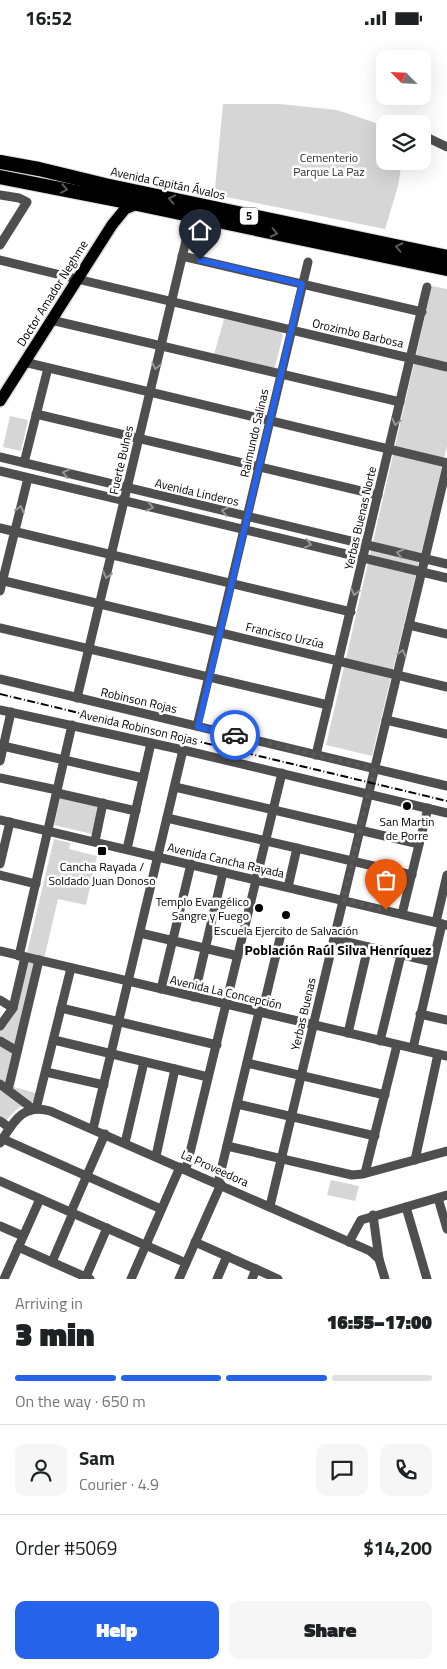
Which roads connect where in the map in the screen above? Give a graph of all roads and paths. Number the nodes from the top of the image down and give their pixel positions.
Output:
1 (431, 139) edge
2 (447, 147) edge
3 (0, 162) edge
4 (0, 177) edge
5 (0, 195) edge
6 (104, 197) junction
7 (137, 204) junction
8 (112, 225) junction
9 (189, 228) dead end
10 (0, 245) edge
11 (182, 256) junction
12 (447, 257) edge
13 (0, 260) edge
14 (308, 262) dead end
15 (447, 269) edge
16 (77, 279) junction
17 (302, 284) junction
18 (427, 287) dead end
19 (172, 302) junction
20 (422, 312) junction
21 (51, 321) junction
22 (291, 330) junction
23 (161, 346) junction
24 (411, 358) junction
25 (24, 363) junction
26 (447, 367) edge
27 (48, 368) junction
28 (281, 374) junction
29 (150, 393) junction
30 (0, 401) edge
31 (400, 402) junction
32 (36, 414) junction
33 (270, 421) junction
34 (139, 439) junction
35 (389, 449) junction
36 (0, 457) edge
37 (24, 463) junction
38 (447, 464) edge
39 (259, 467) junction
40 (0, 471) edge
41 (28, 478) junction
42 (127, 488) junction
43 (378, 495) junction
44 (124, 501) junction
45 (437, 509) junction
46 (447, 511) edge
47 (247, 517) junction
48 (0, 528) edge
49 (244, 529) junction
50 (14, 531) junction
51 (366, 545) junction
52 (112, 555) junction
53 (363, 558) junction
54 (425, 559) junction
55 (447, 564) edge
56 (422, 571) junction
57 (447, 577) edge
58 (1, 580) edge
59 (231, 583) junction
60 (0, 591) edge
61 (100, 604) junction
62 (350, 612) junction
63 (409, 625) junction
64 (0, 627) edge
65 (220, 632) junction
66 (447, 634) edge
67 (89, 649) junction
68 (339, 661) junction
69 (397, 675) junction
70 (209, 677) junction
71 (0, 679) edge
72 (447, 687) edge
73 (77, 698) junction
74 (328, 705) junction
75 (0, 710) edge
76 (11, 712) junction
77 (386, 720) junction
78 (72, 725) junction
79 (198, 727) junction
80 (447, 734) edge
81 (151, 743) junction
82 (3, 746) junction
83 (183, 750) junction
84 (316, 755) junction
85 (64, 760) junction
86 (0, 761) edge
87 (374, 769) junction
88 (282, 773) junction
89 (0, 778) edge
90 (143, 778) junction
91 (447, 786) edge
92 (174, 787) junction
93 (57, 791) junction
94 (368, 794) junction
95 (103, 803) junction
96 (428, 808) junction
97 (273, 809) junction
98 (136, 811) junction
99 (447, 813) edge
100 (167, 818) junction
101 (0, 820) edge
102 (10, 822) junction
103 (48, 830) junction
104 (360, 830) junction
105 (95, 841) junction
106 (265, 841) junction
107 (420, 844) junction
108 (127, 849) junction
109 (297, 849) junction
110 (158, 857) junction
111 (352, 861) junction
112 (0, 864) edge
113 (191, 864) junction
114 (223, 872) junction
115 (0, 875) edge
116 (412, 875) junction
117 (256, 879) junction
118 (446, 882) edge
119 (36, 884) junction
120 (288, 887) junction
121 (343, 900) junction
122 (402, 914) junction
123 (442, 924) edge
124 (140, 933) junction
125 (281, 933) dead end
126 (334, 939) junction
127 (173, 940) junction
128 (368, 947) junction
129 (205, 948) junction
130 (0, 951) edge
131 (401, 955) junction
132 (22, 956) junction
133 (238, 956) junction
134 (38, 960) junction
135 (433, 962) junction
136 (71, 968) junction
137 (129, 981) junction
138 (161, 989) junction
139 (194, 997) junction
140 (0, 1000) edge
141 (226, 1004) junction
142 (13, 1008) junction
143 (61, 1008) junction
144 (260, 1012) junction
145 (420, 1014) junction
146 (447, 1020) edge
147 (119, 1022) junction
148 (314, 1025) junction
149 (0, 1026) edge
150 (348, 1033) junction
151 (54, 1040) junction
152 (0, 1041) edge
153 (380, 1041) junction
154 (216, 1045) junction
155 (397, 1045) junction
156 (413, 1048) junction
157 (17, 1051) junction
158 (112, 1054) junction
159 (438, 1054) junction
160 (447, 1056) edge
161 (144, 1062) junction
162 (247, 1063) junction
163 (176, 1069) junction
164 (46, 1072) junction
165 (302, 1075) junction
166 (208, 1077) junction
167 (104, 1085) junction
168 (4, 1087) edge
169 (385, 1095) junction
170 (237, 1104) junction
171 (35, 1109) junction
172 (292, 1117) junction
173 (0, 1121) edge
174 (10, 1128) junction
175 (93, 1129) junction
176 (105, 1134) junction
177 (375, 1136) junction
178 (1, 1141) edge
179 (125, 1143) junction
180 (227, 1146) junction
181 (447, 1151) edge
182 (156, 1156) junction
183 (282, 1159) junction
184 (415, 1159) junction
185 (183, 1168) junction
186 (364, 1173) junction
187 (87, 1176) junction
188 (0, 1181) edge
189 (219, 1184) junction
190 (442, 1197) edge
191 (40, 1199) junction
192 (270, 1206) junction
193 (406, 1207) junction
194 (161, 1209) junction
195 (72, 1213) junction
196 (373, 1215) junction
197 (0, 1226) edge
198 (107, 1228) junction
199 (447, 1229) edge
200 (23, 1236) junction
201 (349, 1241) junction
202 (195, 1242) junction
203 (146, 1245) junction
204 (18, 1247) junction
205 (227, 1256) junction
206 (379, 1259) junction
207 (52, 1262) junction
208 (186, 1263) junction
209 (256, 1269) junction
210 (0, 1276) edge
211 (87, 1278) edge
212 (4, 1279) edge
213 (131, 1279) edge
214 (179, 1279) edge
215 (217, 1279) edge
216 (252, 1279) edge
217 (278, 1279) edge
218 (385, 1279) edge
219 (427, 1279) edge

1 - 2 street
12 -> 3 highway, Avenida Capitán Ávalos / 5
4 -> 6 highway, 5
5 - 10 street
6 - 7 highway, 5
6 - 8 main road
7 - 8 main road, Doctor Amador Neghme
7 -> 15 highway, 5
8 - 16 main road, Doctor Amador Neghme
9 - 11 street, Fuerte Bulnes
11 - 17 street
11 - 19 street, Fuerte Bulnes
13 - 16 street, Orozimbo Barbosa
14 - 17 street, Raimundo Salinas
16 - 19 street, Orozimbo Barbosa
16 - 21 main road, Doctor Amador Neghme
17 - 20 street
17 - 22 street, Raimundo Salinas
18 - 20 street, Yerbas Buenas Norte
19 - 22 street, Orozimbo Barbosa
19 - 23 street, Fuerte Bulnes
20 - 24 street, Yerbas Buenas Norte
21 - 23 street
21 - 25 main road, Doctor Amador Neghme
22 - 24 street, Orozimbo Barbosa
22 - 28 street, Raimundo Salinas
23 - 28 street
23 -> 29 street, Fuerte Bulnes
24 - 26 street, Orozimbo Barbosa
24 - 31 street, Yerbas Buenas Norte
25 - 27 street
25 - 30 main road, Doctor Amador Neghme
27 - 29 street
27 - 32 street
28 - 31 street
28 - 33 street, Raimundo Salinas
29 - 33 street
29 - 34 street, Fuerte Bulnes
31 -> 35 street, Yerbas Buenas Norte
32 - 34 street
32 - 37 street
33 - 35 street
33 - 39 street, Raimundo Salinas
34 - 39 street
34 - 42 street, Fuerte Bulnes
35 - 38 street
35 - 43 street, Yerbas Buenas Norte
36 - 37 street, Avenida Linderos
42 -> 37 street, Avenida Linderos
38 - 45 street, Yerbas Buenas
39 - 43 street
39 - 47 street, Raimundo Salinas
40 - 41 street, Avenida Linderos
41 - 44 street, Avenida Linderos
50 -> 41 street
42 - 44 street, Fuerte Bulnes
47 -> 42 street, Avenida Linderos
43 - 51 street, Yerbas Buenas Norte
44 -> 49 street, Avenida Linderos
44 - 52 street, Fuerte Bulnes
45 - 46 street
45 - 54 street, Yerbas Buenas
47 - 49 street, Raimundo Salinas
47 - 51 street, Avenida Linderos
48 - 50 street
49 -> 53 street, Avenida Linderos
49 - 59 street, Raimundo Salinas
50 - 52 street
50 - 58 street
51 - 53 street, Yerbas Buenas Norte
54 -> 51 street, Avenida Linderos
52 - 59 street
52 -> 61 street, Fuerte Bulnes
53 - 56 street, Avenida Linderos
53 -> 62 street, Yerbas Buenas Norte
54 - 55 street, Avenida Linderos
54 - 56 street, Yerbas Buenas
56 - 57 street, Avenida Linderos
56 - 63 street, Yerbas Buenas
58 - 60 street
58 - 61 street, Francisco Urzúa
59 - 62 street
59 - 65 street, Raimundo Salinas
61 - 65 street, Francisco Urzúa
61 - 67 street, Fuerte Bulnes
62 - 68 street, Yerbas Buenas Norte
63 - 66 street
69 -> 63 street, Yerbas Buenas
64 - 67 street
65 - 68 street, Francisco Urzúa
65 - 70 street, Raimundo Salinas
67 - 70 street
67 - 73 street, Fuerte Bulnes
68 - 69 street, Francisco Urzúa
68 - 74 street, Yerbas Buenas Norte
69 - 72 street, Francisco Urzúa
69 - 77 street, Yerbas Buenas
70 - 74 street
70 - 79 street, Raimundo Salinas
71 - 73 street, Robinson Rojas
73 - 79 street, Robinson Rojas
74 - 84 street, Yerbas Buenas Norte
75 - 76 street, Avenida Robinson Rojas
76 - 78 street, Avenida Robinson Rojas
76 - 82 street
77 - 80 street
77 - 87 street, Yerbas Buenas
78 - 81 street, Avenida Robinson Rojas
78 - 85 street
79 - 84 street, Robinson Rojas
81 - 83 street, Avenida Robinson Rojas
81 - 90 street
82 - 85 street
82 - 86 street
83 - 88 street, Avenida Robinson Rojas
83 - 92 street
84 - 87 street, Robinson Rojas
85 - 90 street
85 - 93 street
87 - 91 street, Robinson Rojas
87 - 94 street, Yerbas Buenas
88 - 94 street, Avenida Robinson Rojas
88 - 97 street
89 - 93 street
90 - 98 street
92 - 97 street
92 - 100 street
93 - 95 street
93 - 103 street
94 - 96 street, Avenida Robinson Rojas
94 - 104 street, Yerbas Buenas
95 - 98 street
95 - 105 street
96 - 99 street, Avenida Robinson Rojas
96 - 107 street
97 - 104 street
97 - 106 street
98 - 108 street
100 - 106 street
100 - 110 street
101 - 102 street, Avenida Cancha Rayada
102 - 103 street, Avenida Cancha Rayada
102 - 112 street
103 - 105 street, Avenida Cancha Rayada
103 - 119 street
104 - 107 street
104 - 111 street, Yerbas Buenas
105 - 108 street, Avenida Cancha Rayada
106 - 109 street
106 - 117 street
107 - 116 street
108 - 110 street, Avenida Cancha Rayada
109 - 111 street
109 - 120 street
110 - 113 street, Avenida Cancha Rayada
110 - 124 street
111 - 116 street
111 - 121 street, Yerbas Buenas
113 - 114 street, Avenida Cancha Rayada
113 - 127 street
114 - 117 street, Avenida Cancha Rayada
114 - 129 street
115 - 119 street
116 - 122 street
117 - 120 street, Avenida Cancha Rayada
117 - 133 street
118 - 123 street
119 - 132 street
120 - 121 street, Avenida Cancha Rayada
121 - 122 street, Avenida Cancha Rayada
121 - 126 street, Yerbas Buenas
122 - 123 street, Avenida Cancha Rayada
123 - 135 street
124 - 127 street
124 - 137 street
125 - 144 street
126 - 128 street
126 - 148 street, Yerbas Buenas
127 - 129 street
127 - 138 street
128 - 131 street
128 - 150 street
129 - 133 street
129 - 139 street
130 - 132 street, Avenida La Concepción
131 - 135 street
131 - 153 street
132 - 134 street, Avenida La Concepción
132 - 142 street
133 - 141 street
134 - 136 street, Avenida La Concepción
134 - 157 street
135 - 145 street
136 - 137 street, Avenida La Concepción
136 - 143 street
137 - 138 street, Avenida La Concepción
137 - 147 street
138 - 139 street, Avenida La Concepción
139 - 141 street, Avenida La Concepción
140 - 142 street
141 - 144 street, Avenida La Concepción
141 - 154 street
142 - 149 street
143 - 147 street
143 - 151 street
144 - 148 street, Avenida La Concepción
144 - 162 street
145 - 146 street
145 - 156 street
147 - 154 street
147 - 158 street
148 - 150 street, Avenida La Concepción
148 - 165 street, Yerbas Buenas
150 - 153 street, Avenida La Concepción
151 - 158 street
151 - 164 street
152 - 157 street
153 - 155 street, Avenida La Concepción
154 - 166 street
155 - 156 street, Avenida La Concepción
155 - 169 street
156 - 159 street, Avenida La Concepción
157 - 168 street
158 - 161 street
158 - 167 street
159 - 160 street, Avenida La Concepción
159 - 184 street
161 - 163 street
161 - 179 street
162 - 165 street
162 - 170 street
163 - 166 street
163 - 182 street
164 - 167 street
164 - 171 street
165 - 169 street
165 - 172 street, Yerbas Buenas
166 - 185 street
167 - 175 street
168 - 171 street
169 - 177 street
170 - 172 street
170 - 180 street
171 - 174 street
171 - 175 street, La Proveedora
172 - 177 street
172 - 183 street, Yerbas Buenas
173 - 174 street
174 - 178 street
175 - 176 street, La Proveedora
176 - 179 street, La Proveedora
176 - 187 street
177 - 186 street
178 - 187 street
179 - 182 street, La Proveedora
180 - 183 street
180 - 189 street
181 - 184 street
182 - 185 street, La Proveedora
183 - 186 street
183 - 192 street, Yerbas Buenas
184 - 186 street
185 - 189 street, La Proveedora
185 - 194 street
187 - 194 street
187 - 195 street
188 - 191 street
189 - 192 street, La Proveedora
189 - 202 street
190 - 193 street
190 - 199 street
191 - 195 street
191 - 200 street
192 - 201 street, La Proveedora
193 - 196 street
193 - 219 street
194 - 203 street
195 - 198 street
195 - 207 street
196 - 201 street
196 - 206 street
197 - 200 street
198 - 203 street
198 - 211 street
200 - 204 street
201 - 206 street, La Proveedora
202 - 205 street
202 - 208 street
203 - 208 street
203 - 213 street
204 - 207 street
204 - 212 street
205 - 209 street
205 - 215 street
206 - 218 street
207 - 211 street
208 - 214 street
209 - 216 street
209 - 217 street
210 - 212 street

